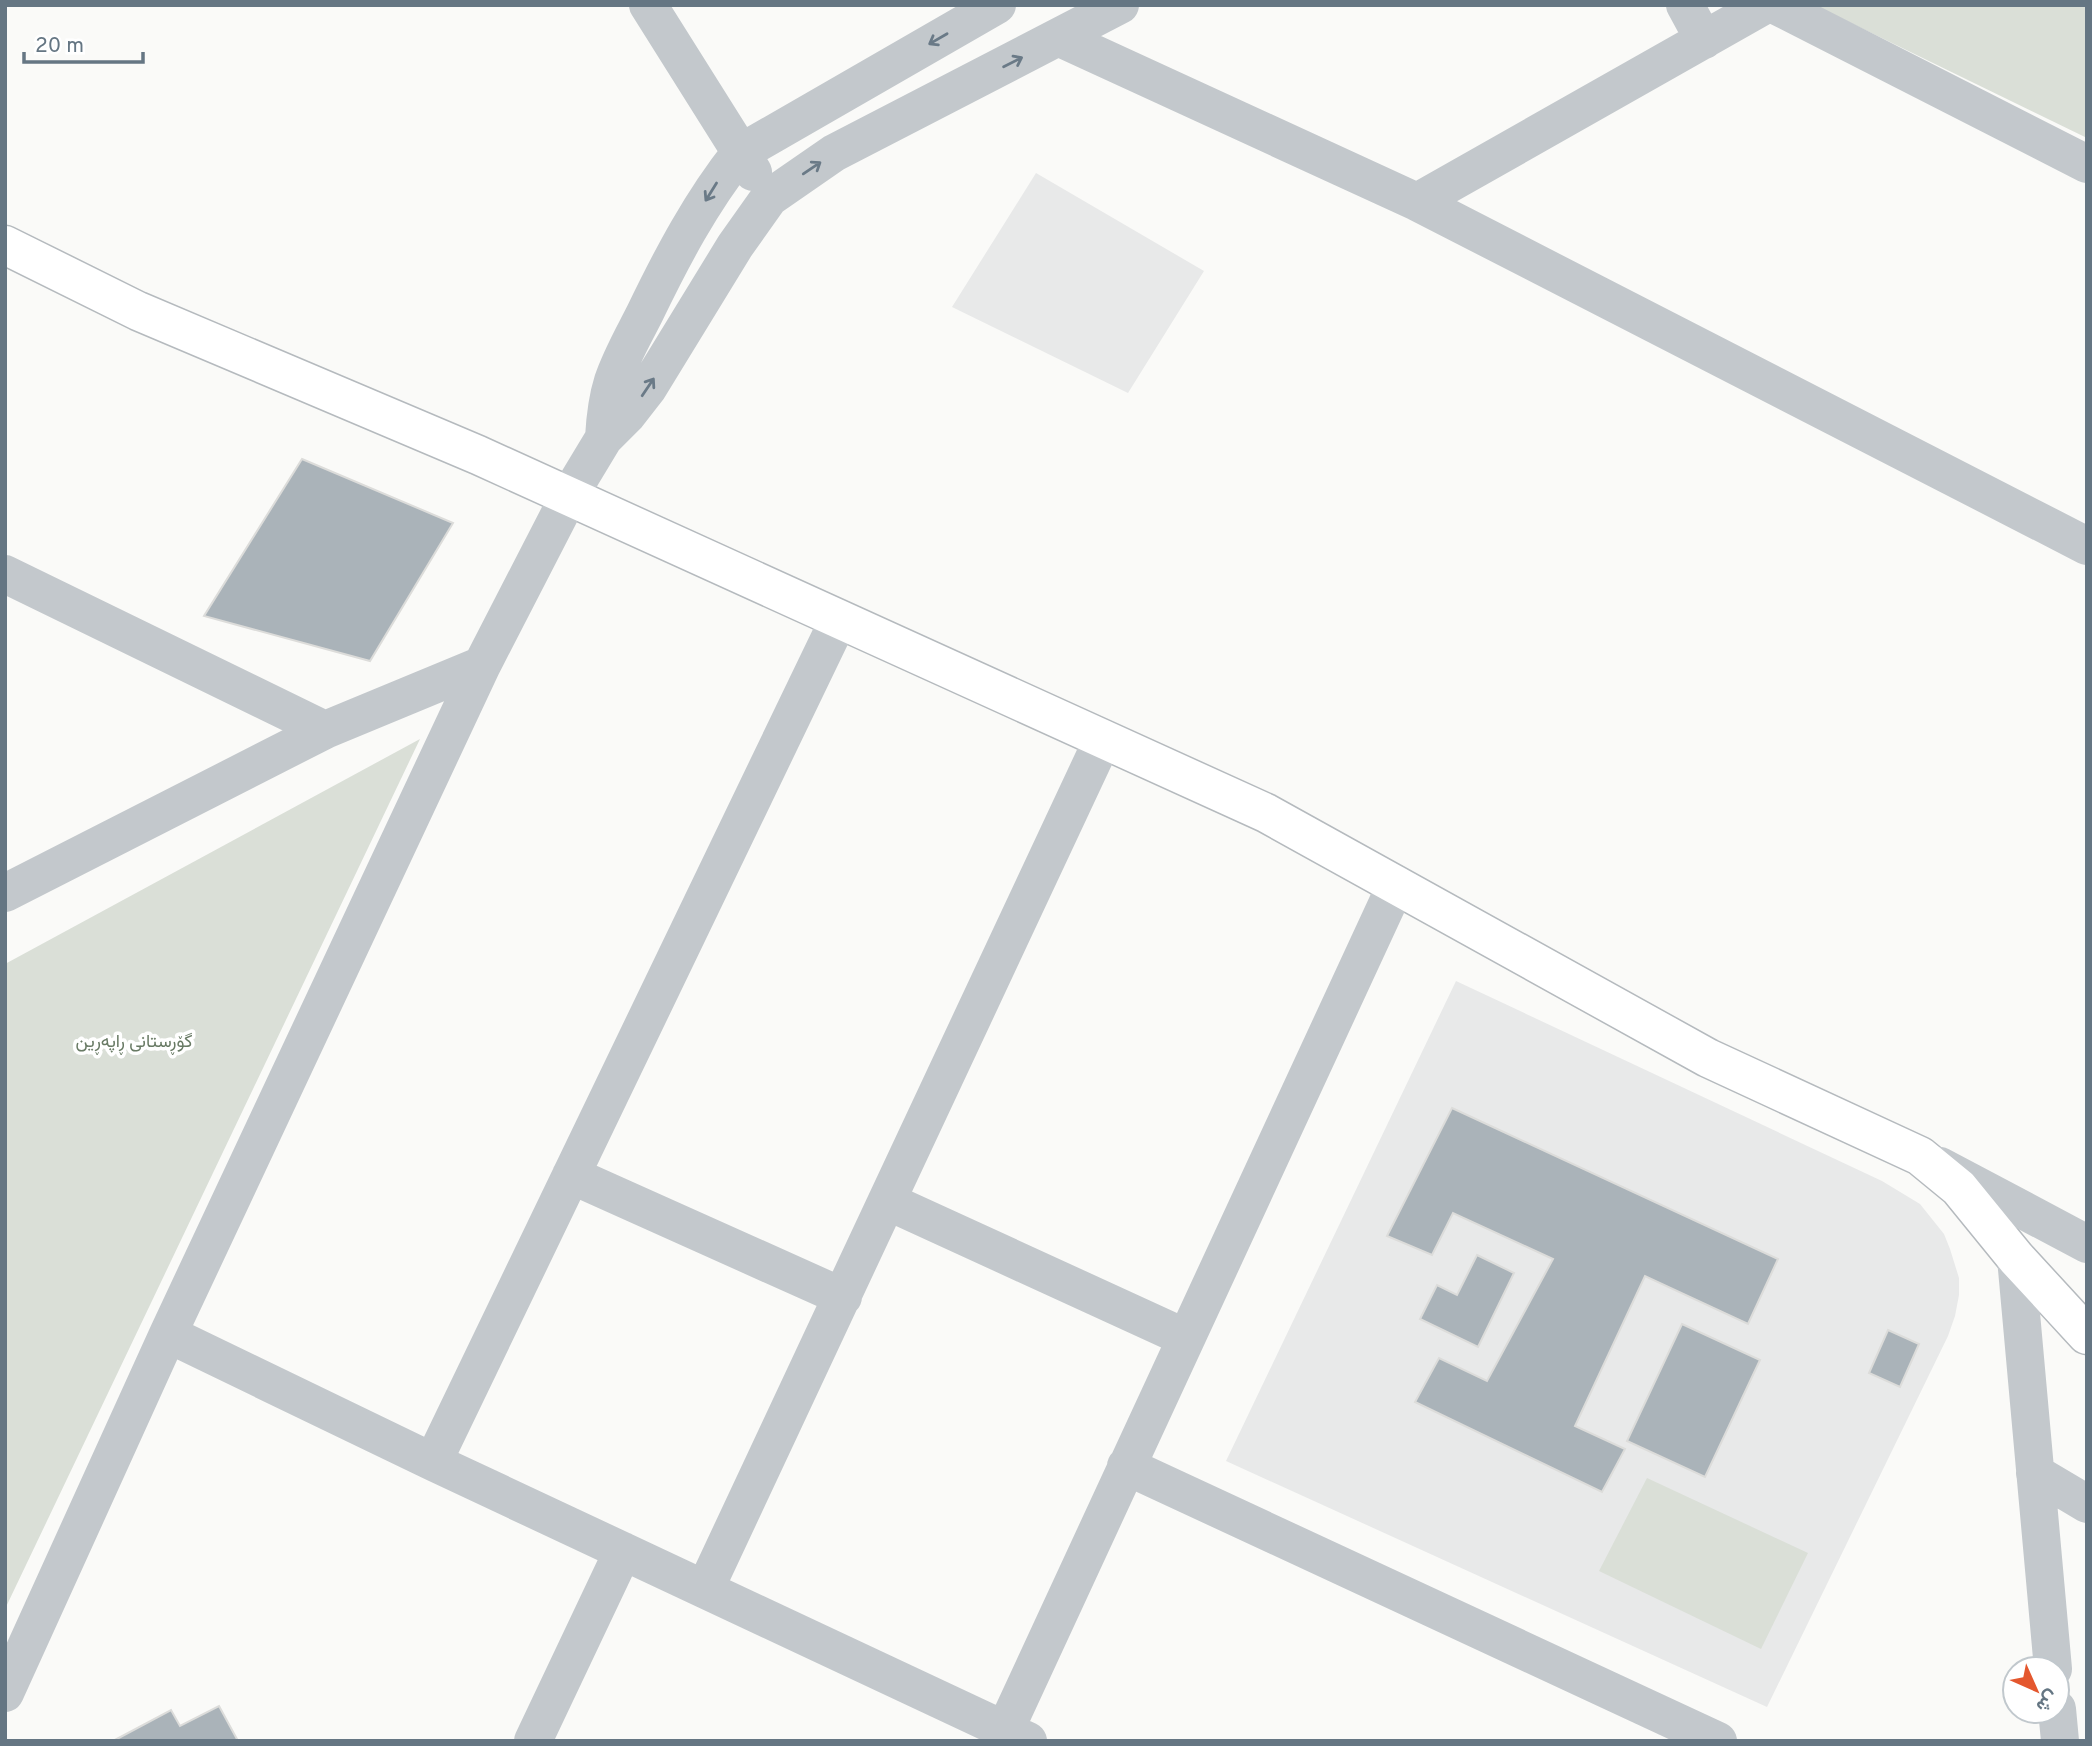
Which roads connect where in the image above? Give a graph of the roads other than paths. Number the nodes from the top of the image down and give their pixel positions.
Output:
1 (648, 5) edge
2 (997, 5) edge
3 (1120, 5) edge
4 (1685, 5) edge
5 (1765, 5) edge
6 (1774, 5) edge
7 (1060, 38) junction
8 (1704, 40) junction
9 (740, 153) junction
10 (2087, 164) edge
11 (769, 198) junction
12 (1418, 202) junction
13 (5, 245) edge
14 (604, 439) junction
15 (569, 496) junction
16 (2087, 546) edge
17 (5, 574) edge
18 (839, 619) junction
19 (482, 665) junction
20 (325, 730) junction
21 (1104, 739) junction
22 (1396, 885) junction
23 (5, 892) edge
24 (1920, 1156) junction
25 (571, 1175) junction
26 (887, 1201) junction
27 (2087, 1244) edge
28 (2016, 1258) junction
29 (843, 1297) junction
30 (167, 1334) junction
31 (2087, 1335) edge
32 (1186, 1338) junction
33 (433, 1462) junction
34 (1126, 1466) junction
35 (2035, 1473) junction
36 (2087, 1504) edge
37 (623, 1551) junction
38 (705, 1590) junction
39 (2052, 1655) edge
40 (5, 1693) edge
41 (1017, 1735) edge
42 (533, 1741) edge
43 (1718, 1741) edge

1 - 9 street
2 -> 9 street
3 - 7 street
4 - 8 street
5 - 8 street
6 - 10 street
11 -> 7 street
7 - 12 street
8 - 12 street
9 - 11 street
9 -> 14 street
14 -> 11 street
12 - 16 street
13 - 15 main road
14 - 15 street
15 - 18 main road
15 - 19 street
17 - 20 street
18 - 21 main road
18 - 25 street
19 - 20 street
19 - 30 street
20 - 23 street
21 - 22 main road
21 - 26 street
22 - 24 main road
22 - 32 street
24 - 27 street
24 - 28 main road
25 - 29 street
25 - 33 street
26 - 29 street
26 - 32 street
28 - 31 main road
28 - 35 street
29 - 38 street
30 - 33 street
30 - 40 street
32 - 34 street
33 - 37 street
34 - 41 street
34 - 43 street
35 - 36 street
35 - 39 street
37 - 38 street
37 - 42 street
38 - 41 street

